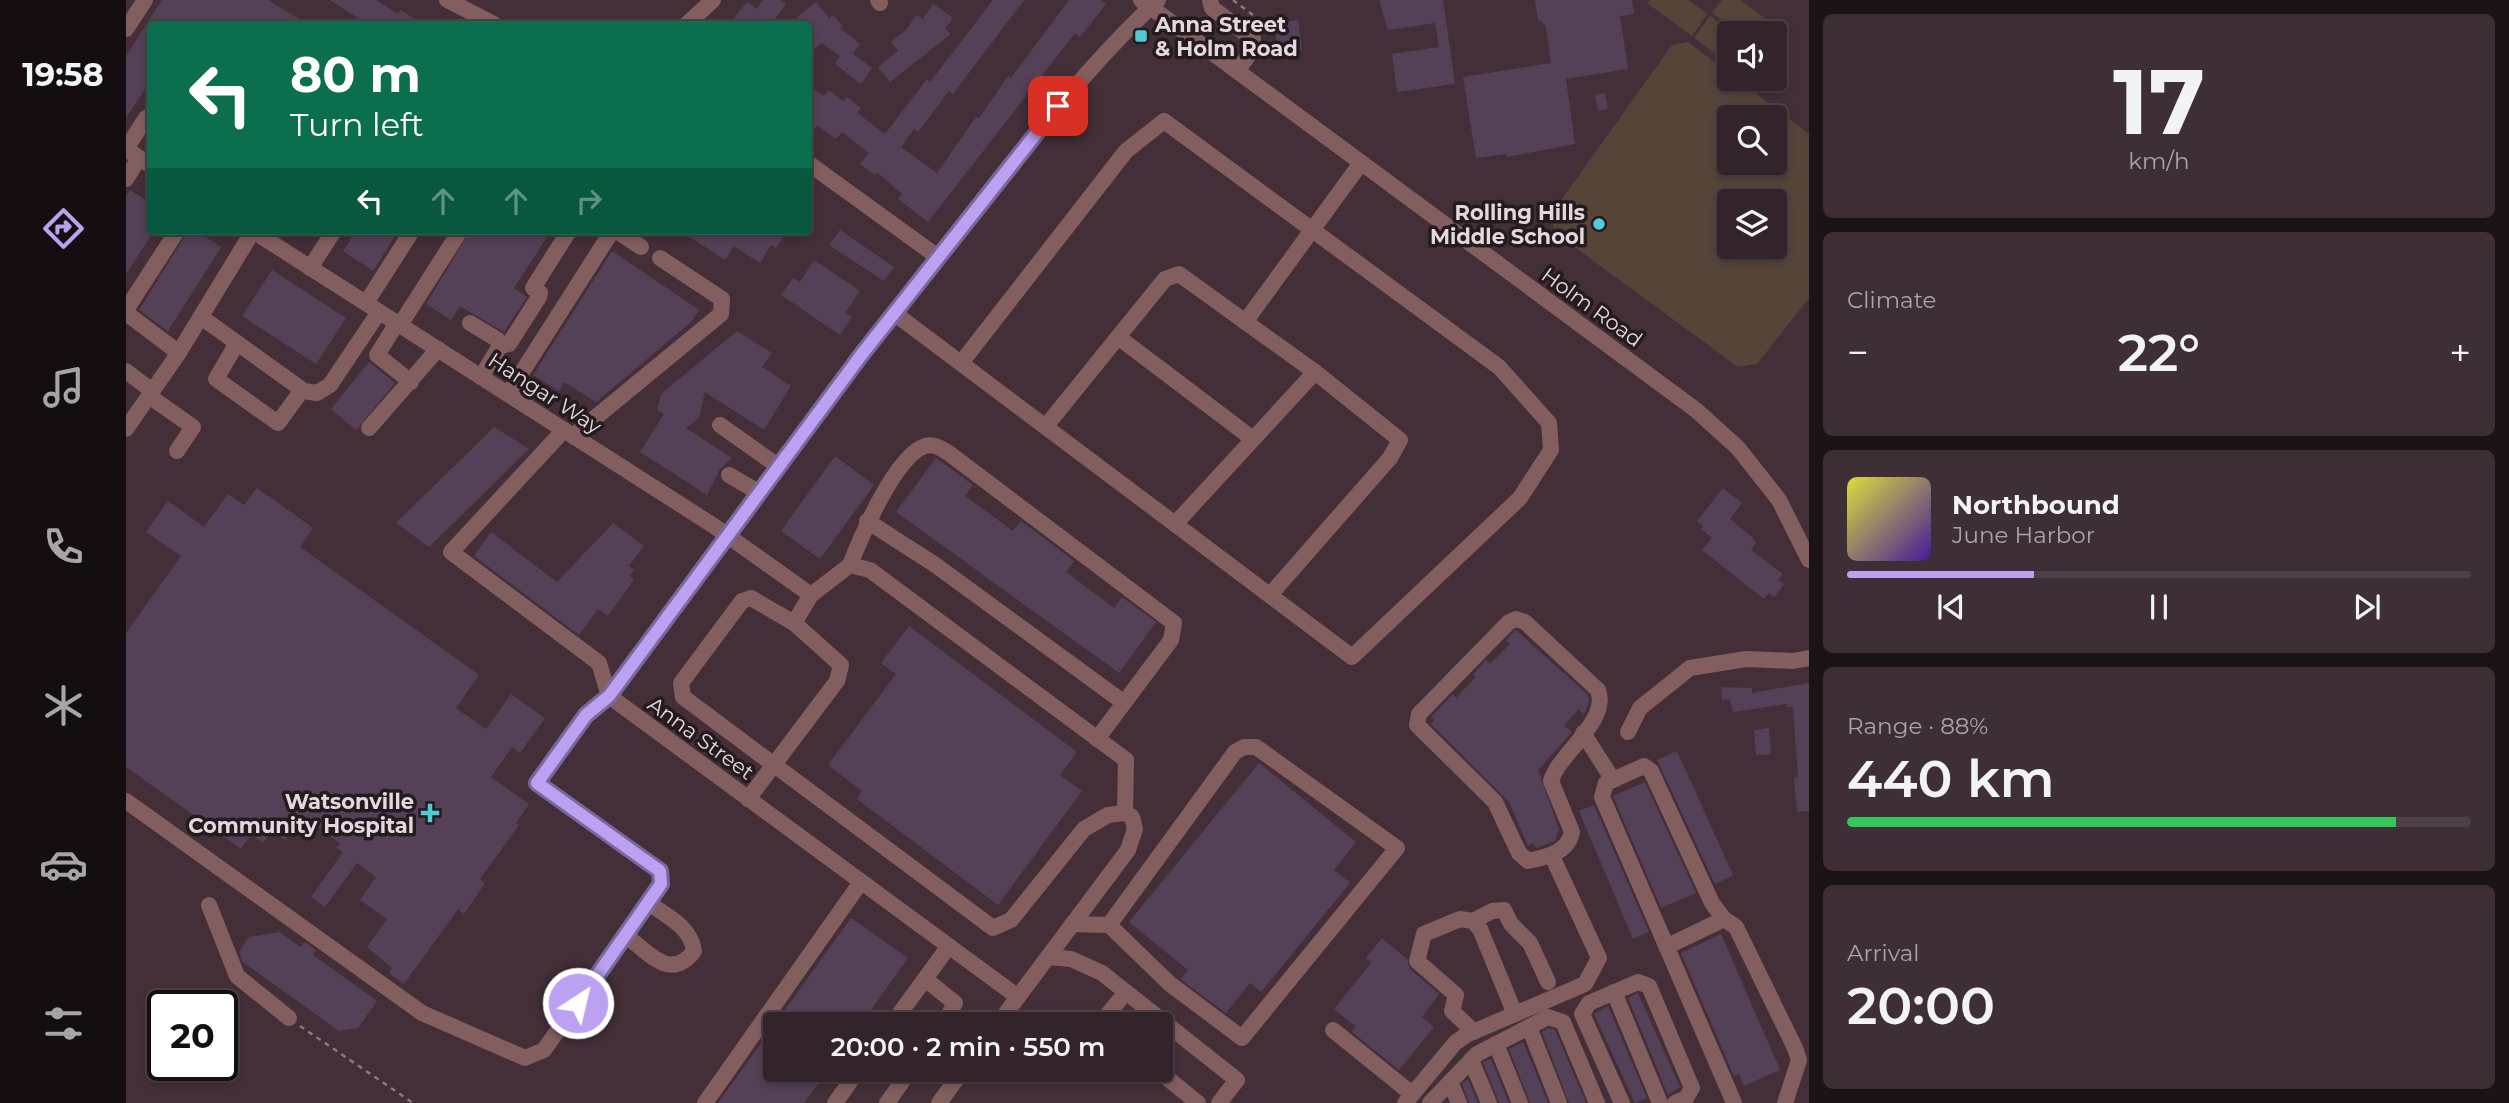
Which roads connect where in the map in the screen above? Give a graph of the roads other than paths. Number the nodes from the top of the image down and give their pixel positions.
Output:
1 (145, 0) edge
2 (447, 0) edge
3 (713, 0) edge
4 (1210, 0) edge
5 (1150, 2) edge
6 (488, 21) edge
7 (690, 21) edge
8 (126, 29) edge
9 (1237, 71) junction
10 (147, 119) edge
11 (139, 157) edge
12 (1361, 163) junction
13 (812, 166) edge
14 (126, 179) edge
15 (1312, 230) junction
16 (174, 235) edge
17 (251, 235) edge
18 (259, 235) edge
19 (331, 235) edge
20 (410, 235) edge
21 (457, 235) edge
22 (566, 235) edge
23 (609, 235) edge
24 (623, 235) edge
25 (641, 247) dead end
26 (938, 257) junction
27 (660, 258) dead end
28 (310, 268) junction
29 (372, 307) junction
30 (126, 312) edge
31 (894, 313) junction
32 (201, 317) junction
33 (1245, 322) junction
34 (470, 323) dead end
35 (399, 324) junction
36 (1118, 337) junction
37 (237, 343) junction
38 (500, 346) junction
39 (438, 349) junction
40 (179, 353) junction
41 (961, 363) junction
42 (126, 371) edge
43 (1315, 372) junction
44 (481, 377) junction
45 (411, 382) junction
46 (302, 390) junction
47 (150, 393) junction
48 (508, 394) junction
49 (720, 425) dead end
50 (1046, 426) junction
51 (369, 428) dead end
52 (126, 429) edge
53 (568, 433) junction
54 (1253, 439) junction
55 (177, 451) dead end
56 (778, 466) junction
57 (729, 475) dead end
58 (758, 492) junction
59 (867, 522) junction
60 (1175, 524) junction
61 (727, 535) junction
62 (1809, 560) edge
63 (850, 565) junction
64 (811, 595) junction
65 (1270, 595) junction
66 (794, 623) junction
67 (1809, 658) edge
68 (609, 696) junction
69 (1123, 702) junction
70 (1628, 732) dead end
71 (1583, 733) junction
72 (1097, 739) junction
73 (773, 766) junction
74 (1613, 780) junction
75 (748, 799) junction
76 (126, 801) edge
77 (1125, 813) junction
78 (1552, 856) junction
79 (862, 882) junction
80 (648, 903) junction
81 (209, 905) dead end
82 (1724, 919) junction
83 (1472, 921) junction
84 (1072, 924) junction
85 (1109, 925) junction
86 (625, 935) junction
87 (949, 946) junction
88 (1668, 946) junction
89 (1048, 957) junction
90 (925, 979) junction
91 (1548, 982) dead end
92 (1126, 992) junction
93 (1614, 992) junction
94 (1017, 997) junction
95 (901, 1012) edge
96 (950, 1012) edge
97 (1006, 1012) edge
98 (1110, 1012) edge
99 (1515, 1014) junction
100 (289, 1017) road end
101 (1529, 1027) junction
102 (1332, 1030) dead end
103 (1474, 1032) junction
104 (1496, 1044) junction
105 (1471, 1060) junction
106 (850, 1082) edge
107 (902, 1082) edge
108 (954, 1082) edge
109 (1172, 1082) edge
110 (1450, 1082) junction
111 (1409, 1099) edge
112 (705, 1103) edge
113 (835, 1103) edge
114 (887, 1103) edge
115 (939, 1103) edge
116 (1198, 1103) edge
117 (1219, 1103) edge
118 (1430, 1103) edge
119 (1459, 1103) edge
120 (1489, 1103) edge
121 (1520, 1103) edge
122 (1559, 1103) edge
123 (1597, 1103) edge
124 (1622, 1103) edge
125 (1660, 1103) edge
126 (1675, 1103) edge
127 (1734, 1103) edge
128 (1785, 1103) edge

1 - 8 street
2 - 6 street
3 - 7 street
4 - 9 street
5 - 9 street, Holm Road
5 - 26 street
9 - 12 street, Holm Road
10 - 11 street
11 - 14 street
12 - 15 street
12 - 62 street, Holm Road
13 - 26 street
15 - 33 street
15 - 41 street
15 - 65 street
16 - 30 street
17 - 32 street
18 - 28 street, Hangar Way
19 - 28 street
20 - 29 street
21 - 35 street
22 - 38 street
23 - 48 street
24 - 25 street
26 - 31 street
27 - 53 street
28 - 29 street, Hangar Way
29 - 35 street, Hangar Way
29 - 46 street
30 - 40 street
31 - 41 street
31 - 56 street
32 - 37 street
32 - 40 street
33 - 36 street
33 - 43 street
34 - 38 street
35 - 39 street, Hangar Way
35 - 45 street
36 - 50 street
36 - 54 street
37 - 46 street
37 - 46 street
38 - 44 street
39 - 44 street, Hangar Way
39 - 45 street
40 - 47 street
41 - 50 street
42 - 47 street
43 - 54 street
43 - 65 street
44 - 48 street, Hangar Way
45 - 51 street
47 - 52 street
47 - 55 street
48 - 53 street, Hangar Way
49 - 56 street
50 - 60 street
53 - 61 street, Hangar Way
53 - 68 street
54 - 60 street
56 - 58 street
57 - 58 street
58 - 61 street
59 - 63 street
59 - 69 street
59 - 69 street
60 - 65 street
61 - 64 street, Hangar Way
61 - 68 street
63 - 64 street
63 - 72 street
64 - 66 street
66 - 73 street
66 - 73 street
67 - 70 street
68 - 75 street, Anna Street
68 - 80 street
69 - 72 street
71 - 74 street
71 - 78 street
71 - 78 street
72 - 77 street
73 - 75 street
73 - 77 street
74 - 82 street
74 - 88 street
75 - 79 street, Anna Street
76 - 86 street
77 - 84 street
78 - 99 street
79 - 87 street, Anna Street
79 - 112 street
80 - 86 street
80 - 86 street
81 - 100 street
82 - 88 street
82 - 128 street
83 - 91 street
83 - 99 street
83 - 103 street
84 - 85 street
84 - 89 street
85 - 85 street
87 - 90 street
87 - 94 street, Anna Street
88 - 127 street
89 - 92 street
89 - 94 street
90 - 95 street
90 - 96 street
92 - 98 street
92 - 117 street
93 - 124 street
93 - 125 street
93 - 126 street
94 - 97 street
99 - 103 street
101 - 104 street
101 - 122 street
101 - 123 street
102 - 111 street
103 - 111 street
104 - 105 street
104 - 121 street
105 - 110 street
105 - 120 street
106 - 113 street
107 - 114 street
108 - 115 street
109 - 116 street
110 - 118 street
110 - 119 street

